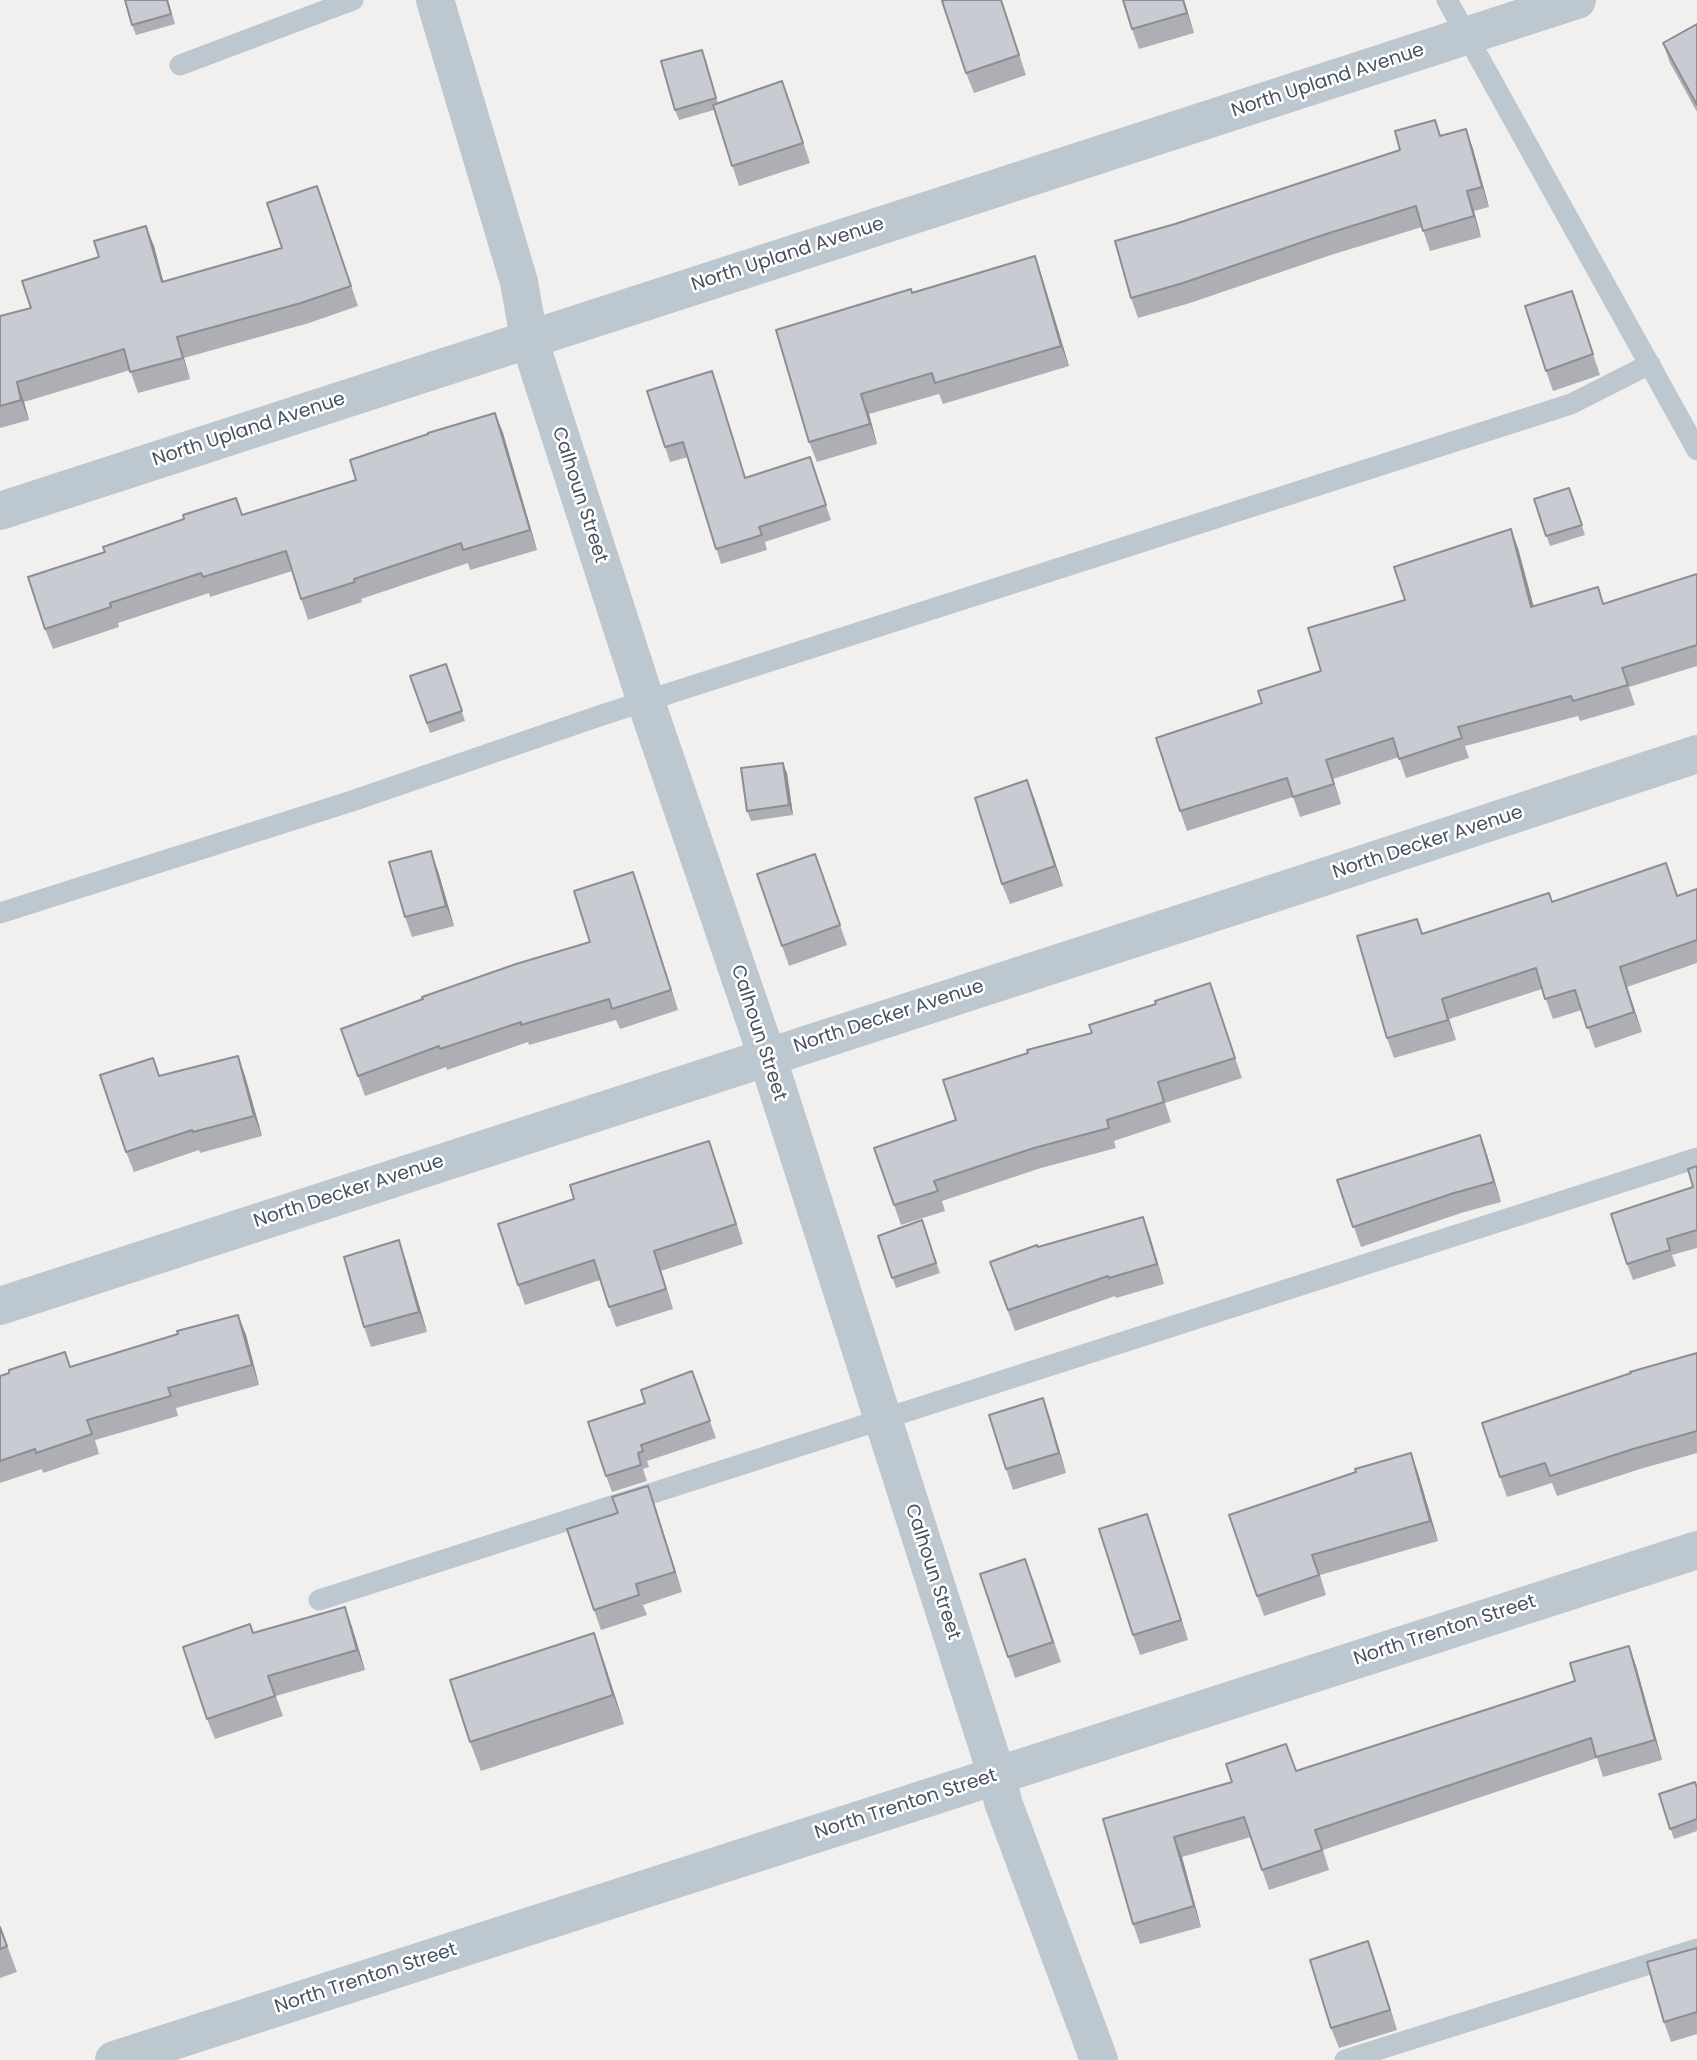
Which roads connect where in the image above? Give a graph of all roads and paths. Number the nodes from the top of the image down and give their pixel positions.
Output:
1 (353, 0) edge
2 (435, 0) edge
3 (1447, 0) edge
4 (1577, 0) edge
5 (1468, 36) junction
6 (180, 65) dead end
7 (529, 339) junction
8 (1650, 364) junction
9 (1697, 450) edge
10 (0, 511) edge
11 (646, 702) junction
12 (1697, 754) edge
13 (0, 913) edge
14 (767, 1056) junction
15 (1697, 1158) edge
16 (0, 1306) edge
17 (882, 1419) junction
18 (1697, 1550) edge
19 (319, 1600) dead end
20 (997, 1776) junction
21 (1697, 1949) edge
22 (114, 2060) edge
23 (1099, 2060) edge
24 (1345, 2060) edge

1 - 6 lane
2 - 7 street, Calhoun Street
3 - 5 lane
4 - 5 street, North Upland Avenue
5 - 7 street, North Upland Avenue
5 - 8 lane
7 - 10 street, North Upland Avenue
7 - 11 street, Calhoun Street
8 - 9 lane
8 - 11 lane
11 - 13 lane
11 - 14 street, Calhoun Street
12 - 14 street, North Decker Avenue
14 - 16 street, North Decker Avenue
14 - 17 street, Calhoun Street
15 - 17 lane
17 - 19 lane
17 - 20 street, Calhoun Street
18 - 20 street, North Trenton Street
20 - 22 street, North Trenton Street
20 - 23 street, Calhoun Street
21 - 24 lane

